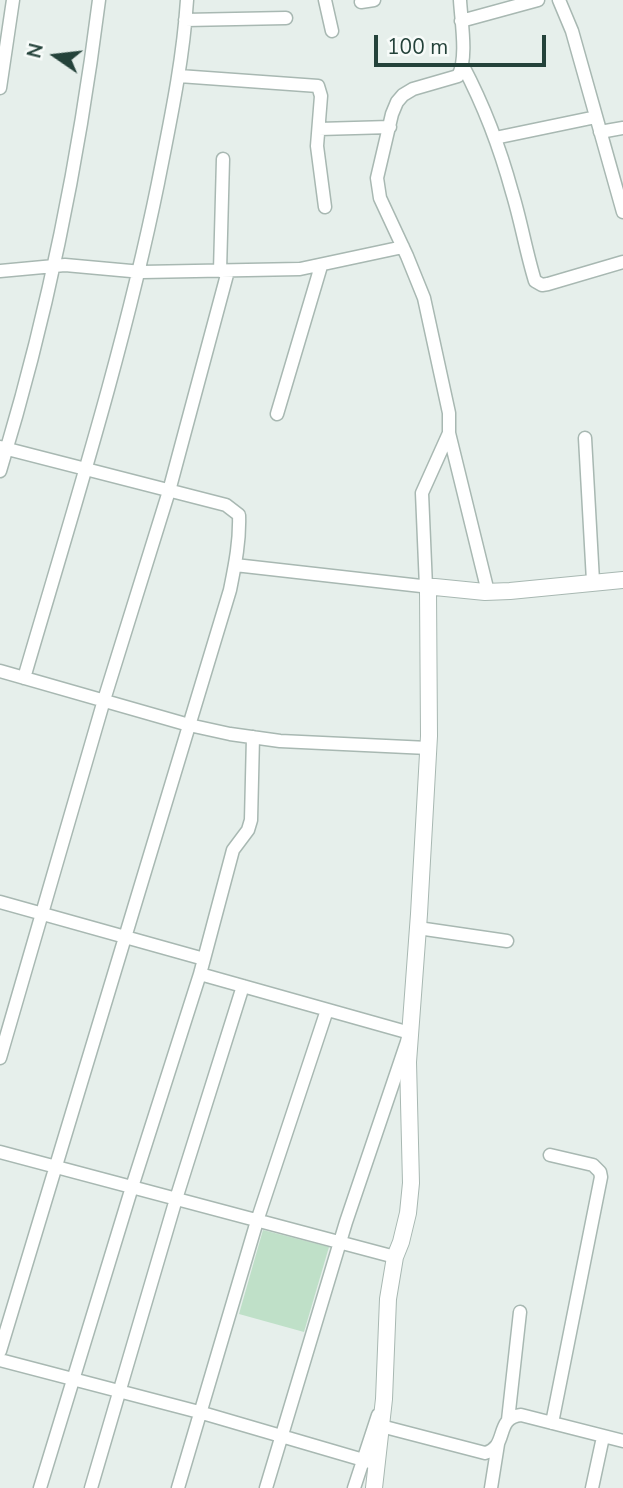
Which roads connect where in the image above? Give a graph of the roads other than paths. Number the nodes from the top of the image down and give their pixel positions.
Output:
1 (13, 0) edge
2 (99, 0) edge
3 (187, 0) edge
4 (325, 0) edge
5 (460, 0) edge
6 (538, 0) edge
7 (559, 0) edge
8 (286, 19) dead end
9 (185, 20) junction
10 (461, 21) junction
11 (332, 31) dead end
12 (463, 66) junction
13 (179, 76) junction
14 (0, 88) edge
15 (596, 117) junction
16 (390, 127) junction
17 (623, 128) edge
18 (319, 130) junction
19 (600, 132) junction
20 (495, 138) junction
21 (223, 159) dead end
22 (325, 207) dead end
23 (623, 212) edge
24 (403, 247) junction
25 (623, 262) edge
26 (55, 266) junction
27 (321, 266) junction
28 (0, 271) edge
29 (140, 271) junction
30 (224, 271) junction
31 (277, 414) dead end
32 (449, 433) junction
33 (585, 438) dead end
34 (3, 447) edge
35 (85, 469) junction
36 (0, 471) edge
37 (169, 491) junction
38 (235, 565) junction
39 (623, 580) edge
40 (593, 581) junction
41 (428, 587) junction
42 (488, 592) junction
43 (0, 671) edge
44 (24, 678) junction
45 (104, 700) junction
46 (189, 725) junction
47 (253, 737) junction
48 (428, 748) junction
49 (0, 902) edge
50 (41, 914) junction
51 (418, 928) junction
52 (124, 937) junction
53 (508, 941) dead end
54 (204, 959) junction
55 (200, 974) junction
56 (243, 986) junction
57 (327, 1010) junction
58 (410, 1032) junction
59 (0, 1058) edge
60 (0, 1152) edge
61 (550, 1155) dead end
62 (54, 1166) junction
63 (132, 1187) junction
64 (176, 1199) junction
65 (257, 1222) junction
66 (339, 1244) junction
67 (395, 1257) junction
68 (520, 1312) dead end
69 (0, 1351) edge
70 (0, 1360) edge
71 (74, 1380) junction
72 (119, 1391) junction
73 (384, 1399) junction
74 (199, 1412) junction
75 (508, 1420) junction
76 (552, 1423) junction
77 (381, 1426) junction
78 (281, 1436) junction
79 (603, 1437) junction
80 (623, 1441) edge
81 (498, 1444) junction
82 (369, 1462) junction
83 (40, 1488) edge
84 (92, 1488) edge
85 (178, 1488) edge
86 (266, 1488) edge
87 (354, 1488) edge
88 (374, 1488) edge
89 (491, 1488) edge
90 (593, 1488) edge

1 - 14 street
2 - 26 street
3 - 9 street
4 - 11 street
5 - 10 street
6 - 10 street
7 - 15 street
8 - 9 street
9 - 13 street
10 - 12 street
12 - 16 street
12 - 20 street
13 - 18 street
13 - 29 street
15 - 19 street
15 - 20 street
16 - 18 street
16 - 24 street
17 - 19 street
18 - 22 street
19 - 23 street
20 - 25 street
21 - 30 street
24 - 27 street
24 - 32 street
26 - 28 street
26 - 29 street
26 - 34 street
27 - 30 street
27 - 31 street
29 - 30 street
29 - 35 street
30 - 37 street
32 - 41 street
32 - 42 street
33 - 40 street
34 - 35 street
34 - 36 street
35 - 37 street
35 - 44 street
37 - 38 street
37 - 45 street
38 - 41 street
38 - 46 street
39 - 40 street
40 - 42 street
41 - 42 street
41 - 48 street
43 - 44 street
44 - 45 street
45 - 46 street
45 - 50 street
46 - 47 street
46 - 52 street
47 - 48 street
47 - 54 street
48 - 51 street
49 - 50 street
50 - 52 street
50 - 59 street
51 - 53 street
51 - 58 street
52 - 54 street
52 - 62 street
54 - 55 street
55 - 56 street
55 - 63 street
56 - 57 street
56 - 64 street
57 - 58 street
57 - 65 street
58 - 66 street
58 - 67 street
60 - 62 street
61 - 76 street
62 - 63 street
62 - 69 street
63 - 64 street
63 - 71 street
64 - 65 street
64 - 72 street
65 - 66 street
65 - 74 street
66 - 67 street
66 - 78 street
67 - 73 street
68 - 75 street
70 - 71 street
71 - 72 street
71 - 83 street
72 - 74 street
72 - 84 street
73 - 77 street
73 - 82 street
74 - 78 street
74 - 85 street
75 - 76 street
75 - 81 street
76 - 79 street
77 - 81 street
77 - 82 street
78 - 82 street
78 - 86 street
79 - 80 street
79 - 90 street
81 - 89 street
82 - 87 street
82 - 88 street

